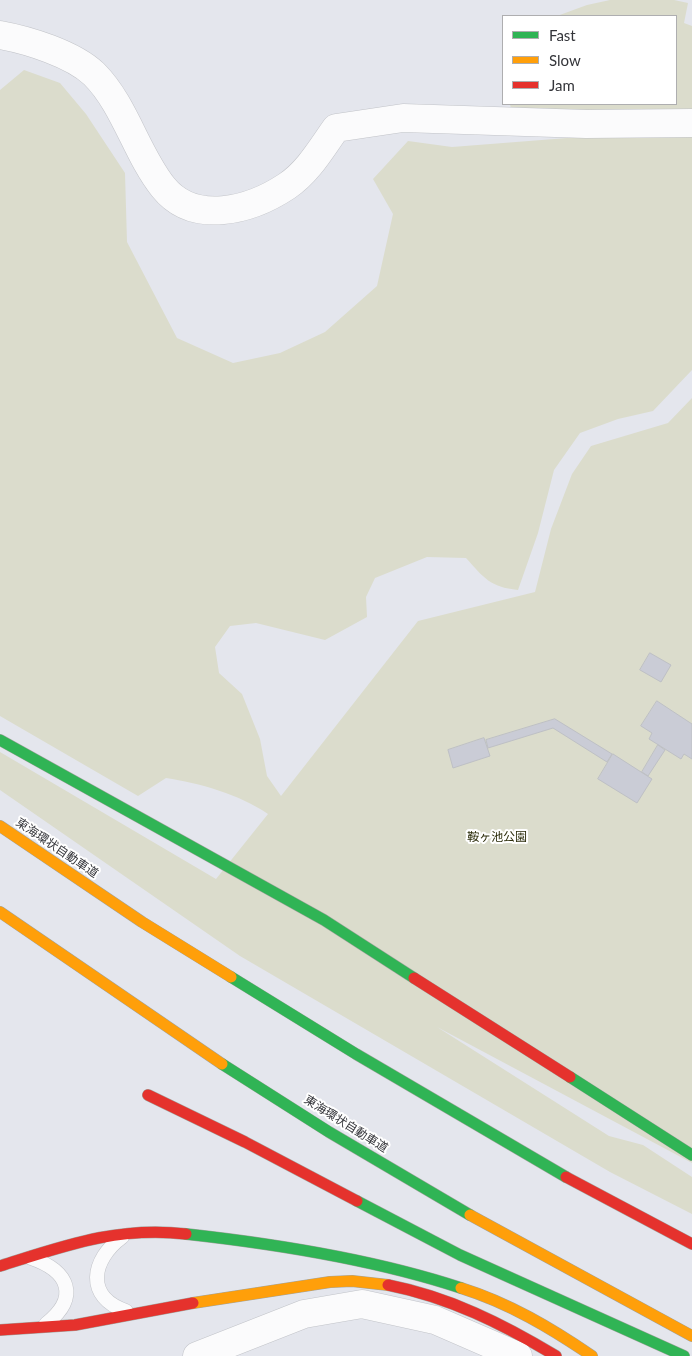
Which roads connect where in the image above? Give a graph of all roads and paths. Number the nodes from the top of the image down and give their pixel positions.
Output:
1 (0, 35) edge
2 (692, 123) edge
3 (0, 740) edge
4 (0, 826) edge
5 (0, 912) edge
6 (148, 1095) dead end
7 (652, 1130) junction
8 (692, 1143) edge
9 (692, 1154) edge
10 (129, 1232) junction
11 (692, 1244) edge
12 (28, 1257) junction
13 (0, 1266) edge
14 (134, 1314) junction
15 (0, 1330) edge
16 (40, 1330) junction
17 (692, 1336) edge
18 (197, 1356) edge
19 (518, 1356) edge
20 (556, 1356) edge
21 (592, 1356) edge
22 (684, 1356) edge

1 - 2 street
3 - 7 highway
4 - 11 highway, 東海環状自動車道
5 - 17 highway, 東海環状自動車道
6 - 22 highway
7 - 8 highway
7 - 9 highway
10 - 12 highway
10 - 14 lane
10 - 21 highway
12 - 13 highway
12 - 16 lane
14 - 16 highway
14 - 20 highway
15 - 16 highway
18 - 19 street

